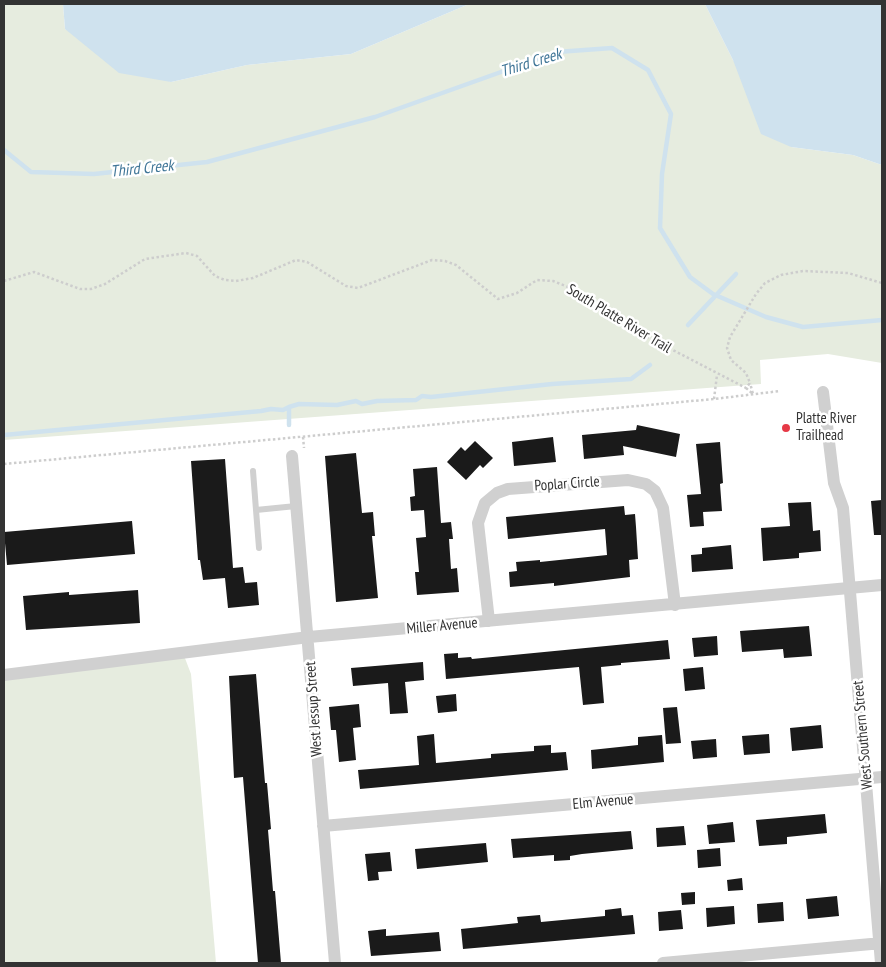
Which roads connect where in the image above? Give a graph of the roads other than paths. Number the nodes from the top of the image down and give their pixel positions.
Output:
1 (823, 392) dead end
2 (292, 456) dead end
3 (254, 471) dead end
4 (296, 506) junction
5 (256, 510) junction
6 (260, 548) dead end
7 (882, 585) edge
8 (850, 588) junction
9 (675, 604) junction
10 (489, 622) junction
11 (309, 637) junction
12 (4, 675) edge
13 (882, 777) edge
14 (867, 779) junction
15 (323, 826) junction
16 (880, 943) edge
17 (335, 963) edge
18 (663, 963) edge
19 (880, 963) edge

1 - 8 street, West Southern Street
2 - 4 street, West Jessup Street
3 - 5 lane
4 - 5 lane
4 - 11 street, West Jessup Street
5 - 6 lane
7 - 8 street, Miller Avenue
8 - 9 street, Miller Avenue
8 - 14 street, West Southern Street
9 - 10 street, Miller Avenue
9 - 10 street, Poplar Circle
10 - 11 street, Miller Avenue
11 - 12 street, Miller Avenue
11 - 15 street, West Jessup Street
13 - 14 street, Elm Avenue
14 - 15 street, Elm Avenue
14 - 16 street, West Southern Street
15 - 17 street, West Jessup Street
16 - 18 street
16 - 19 street, West Southern Street

